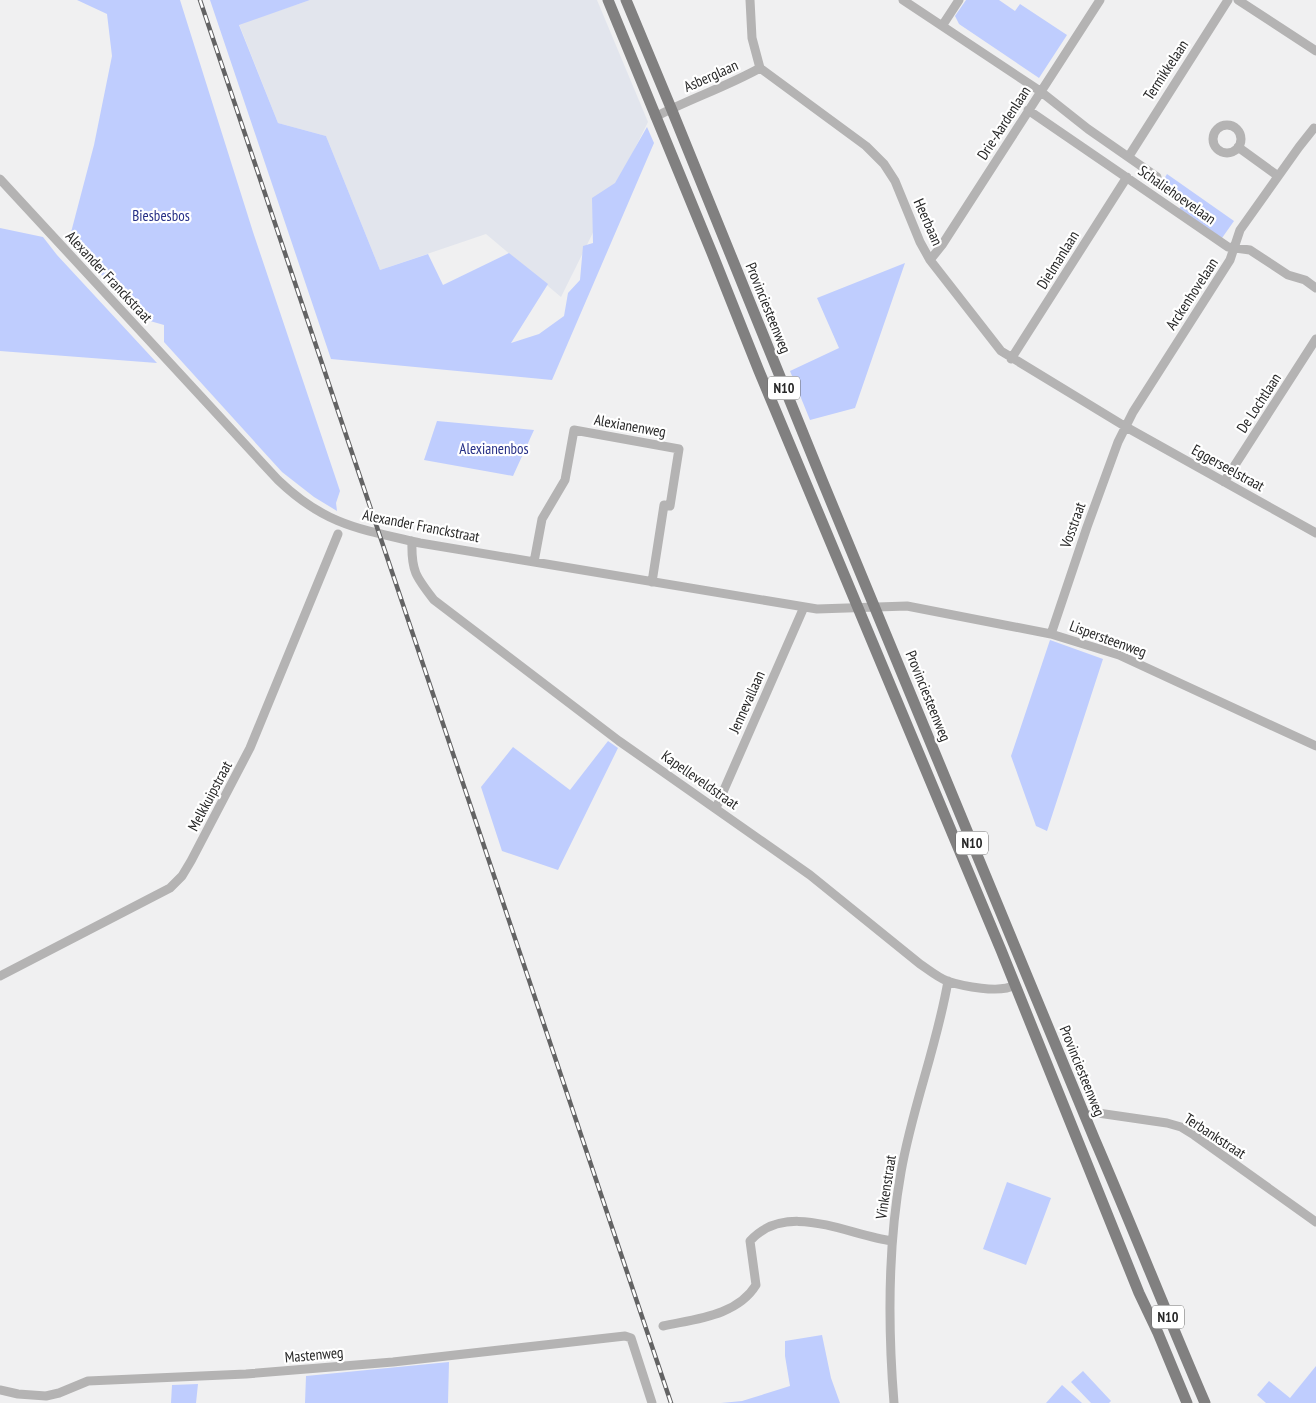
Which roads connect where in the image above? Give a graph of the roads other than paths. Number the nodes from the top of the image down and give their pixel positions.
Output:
1 (608, 0) edge
2 (626, 0) edge
3 (750, 0) edge
4 (903, 0) edge
5 (959, 0) edge
6 (1100, 0) edge
7 (1228, 0) edge
8 (1238, 0) edge
9 (942, 26) junction
10 (1316, 51) edge
11 (760, 68) junction
12 (1040, 91) junction
13 (672, 108) junction
14 (1028, 110) junction
15 (655, 117) junction
16 (1314, 128) dead end
17 (1238, 147) dead end
18 (1129, 156) junction
19 (1278, 176) junction
20 (1127, 177) junction
21 (1156, 177) dead end
22 (0, 179) edge
23 (1234, 248) junction
24 (930, 260) junction
25 (1316, 288) edge
26 (1316, 338) edge
27 (1012, 359) junction
28 (1126, 427) junction
29 (1224, 482) junction
30 (1316, 533) edge
31 (338, 534) dead end
32 (412, 541) junction
33 (534, 562) junction
34 (652, 582) junction
35 (875, 606) junction
36 (804, 607) junction
37 (858, 608) junction
38 (1051, 634) junction
39 (1316, 746) edge
40 (716, 808) junction
41 (0, 976) edge
42 (948, 981) junction
43 (1014, 985) junction
44 (1022, 1003) junction
45 (1040, 1007) junction
46 (1085, 1116) junction
47 (1316, 1222) edge
48 (892, 1241) junction
49 (1128, 1264) junction
50 (1148, 1265) junction
51 (663, 1326) dead end
52 (0, 1390) edge
53 (652, 1403) edge
54 (894, 1403) edge
55 (1187, 1403) edge
56 (1205, 1403) edge

1 - 15 main road, Provinciesteenweg / N10
2 - 13 main road, Provinciesteenweg / N10
3 - 11 street
4 - 9 street, Schaliehoevelaan
5 - 9 street
6 - 12 street, Drie-Aardenlaan
7 - 18 street, Termikkelaan
8 - 10 street
9 - 12 street, Schaliehoevelaan
11 - 13 street, Asberglaan
11 - 24 street, Heerbaan
12 - 14 street, Drie-Aardenlaan
12 - 18 street, Schaliehoevelaan
13 - 15 street, Asberglaan
13 - 35 main road, Provinciesteenweg / N10
14 - 20 street, Schaliehoevelaan
14 - 24 street, Drie-Aardenlaan
15 - 37 main road, Provinciesteenweg / N10
16 - 19 street, Arckenhovelaan
17 - 19 street
18 - 21 street, Schaliehoevelaan
19 - 23 street, Arckenhovelaan
20 - 23 street, Schaliehoevelaan
20 - 27 street, Dielmanlaan
22 - 32 street, Alexander Franckstraat
23 - 25 street, Schaliehoevelaan
23 - 28 street, Arckenhovelaan
24 - 27 street, Heerbaan
26 - 29 street, De Lochtlaan
27 - 28 street, Heerbaan
28 - 29 street, Eggerseelstraat
28 - 38 street, Vosstraat
29 - 30 street, Eggerseelstraat
31 - 41 street, Melkkuipstraat
32 - 33 street, Alexander Franckstraat
32 - 40 street, Kapelleveldstraat
33 - 34 street, Alexander Franckstraat
33 - 34 street, Alexianenweg
34 - 36 street, Alexander Franckstraat
35 - 37 street, Lispersteenweg
35 - 38 street, Lispersteenweg
35 - 45 main road, Provinciesteenweg / N10
36 - 37 street, Alexander Franckstraat
36 - 40 street, Jennevallaan
37 - 43 main road, Provinciesteenweg / N10
38 - 39 street, Lispersteenweg
40 - 42 street, Kapelleveldstraat
42 - 43 street, Kapelleveldstraat
42 - 48 street, Vinkenstraat
43 - 44 main road, Provinciesteenweg / N10
44 - 45 main road
44 - 49 main road, Provinciesteenweg / N10
45 - 46 main road, Provinciesteenweg / N10
46 - 47 street, Terbankstraat
46 - 50 main road, Provinciesteenweg / N10
48 - 51 street
48 - 54 street, Vinkenstraat
49 - 50 main road
49 - 55 main road, Provinciesteenweg / N10
50 - 56 main road, Provinciesteenweg / N10
52 - 53 street, Mastenweg

